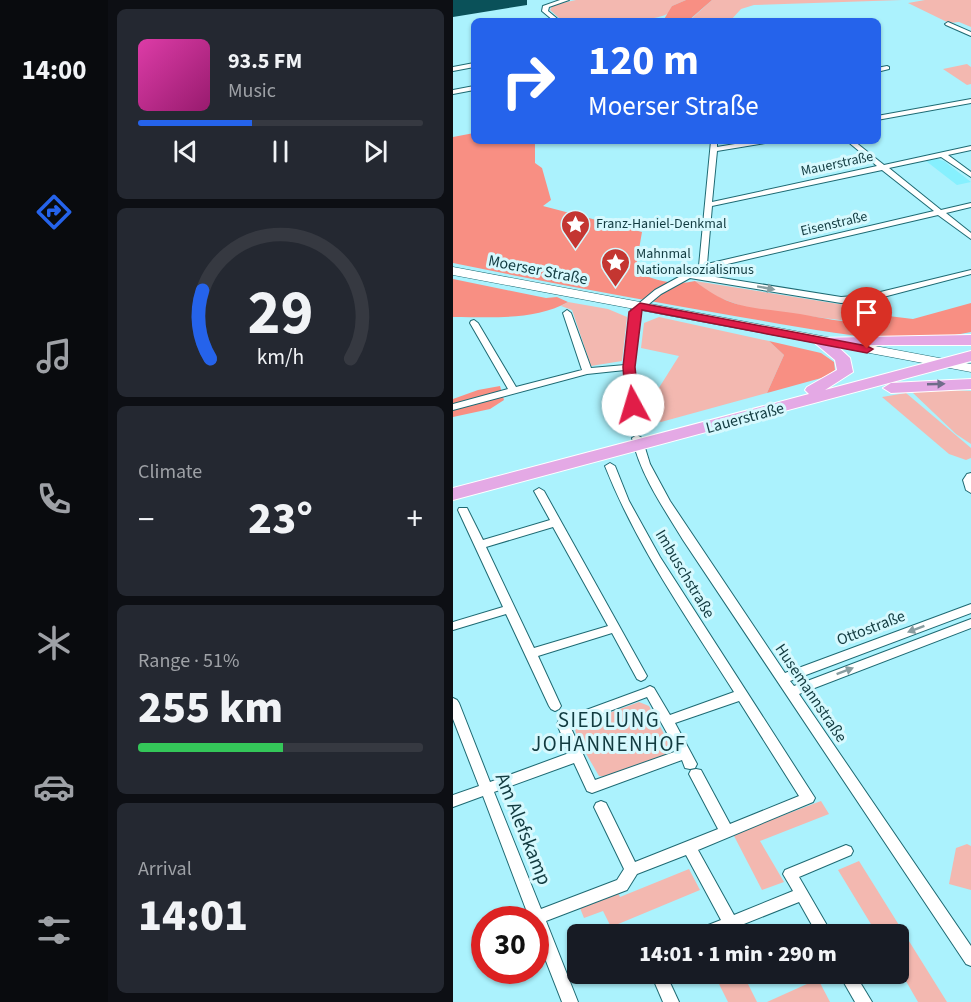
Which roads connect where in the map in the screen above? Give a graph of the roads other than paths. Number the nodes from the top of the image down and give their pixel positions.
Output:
1 (566, 0) edge
2 (554, 18) edge
3 (948, 24) dead end
4 (971, 34) edge
5 (471, 66) edge
6 (887, 68) dead end
7 (453, 69) edge
8 (881, 69) edge
9 (471, 89) edge
10 (453, 92) edge
11 (971, 101) edge
12 (881, 117) edge
13 (854, 144) edge
14 (713, 145) edge
15 (971, 148) edge
16 (943, 154) junction
17 (884, 167) junction
18 (971, 175) edge
19 (971, 205) edge
20 (708, 206) junction
21 (940, 212) junction
22 (971, 237) edge
23 (703, 267) junction
24 (453, 271) edge
25 (971, 272) edge
26 (688, 274) junction
27 (640, 306) junction
28 (567, 313) dead end
29 (474, 323) dead end
30 (971, 340) edge
31 (821, 341) junction
32 (971, 345) edge
33 (971, 356) edge
34 (921, 359) junction
35 (946, 363) junction
36 (629, 367) junction
37 (971, 368) edge
38 (587, 370) junction
39 (971, 384) edge
40 (813, 390) junction
41 (514, 391) junction
42 (453, 407) edge
43 (693, 432) junction
44 (637, 435) junction
45 (609, 466) dead end
46 (971, 476) edge
47 (971, 490) edge
48 (539, 491) dead end
49 (453, 494) edge
50 (462, 510) dead end
51 (557, 522) junction
52 (479, 545) junction
53 (971, 608) edge
54 (509, 609) junction
55 (971, 623) edge
56 (453, 626) edge
57 (615, 627) junction
58 (530, 654) junction
59 (782, 679) junction
60 (645, 682) junction
61 (791, 692) junction
62 (741, 694) junction
63 (453, 703) edge
64 (559, 714) junction
65 (667, 721) junction
66 (577, 756) junction
67 (690, 764) junction
68 (592, 788) junction
69 (487, 789) junction
70 (453, 801) edge
71 (727, 832) junction
72 (690, 848) junction
73 (846, 851) dead end
74 (632, 870) junction
75 (802, 894) junction
76 (534, 906) edge
77 (549, 913) edge
78 (730, 922) junction
79 (726, 924) edge
80 (819, 924) edge
81 (549, 946) edge
82 (971, 960) edge
83 (663, 984) edge
84 (853, 984) edge
85 (570, 1002) edge
86 (671, 1002) edge
87 (864, 1002) edge

1 - 2 street
3 - 4 street
5 - 7 street
6 - 8 street
9 - 10 street
11 - 12 street
13 - 17 street
14 - 20 street
15 - 16 street, Mauerstraße
16 - 17 street, Mauerstraße
16 - 18 street
17 - 20 street, Mauerstraße
17 - 21 street
19 - 21 street, Eisenstraße
20 - 23 street
21 - 22 street
21 - 23 street, Eisenstraße
23 - 26 street, Eisenstraße
24 - 27 main road, Moerser Straße
26 -> 25 street
26 - 27 street, Eisenstraße
27 - 31 main road, Moerser Straße
27 - 36 street, Husemannstraße
28 - 38 street
29 - 41 street
30 - 31 main road
31 - 34 main road, Moerser Straße
31 - 40 main road
32 - 34 main road, Lauerstraße
33 - 35 main road, Lauerstraße
34 - 35 main road, Moerser Straße
34 - 40 main road, Lauerstraße
35 - 37 main road, Moerser Straße
35 - 43 main road, Lauerstraße
36 - 38 street
36 - 44 street, Husemannstraße
38 - 41 street
43 -> 39 main road
40 - 44 main road, Lauerstraße
41 - 42 street
43 - 44 main road, Lauerstraße
44 - 49 main road, Lauerstraße
44 - 59 street, Husemannstraße
45 - 62 street, Imbuschstraße
46 - 47 street
48 - 51 street
50 - 52 street
51 - 52 street
51 - 57 street
52 - 54 street
53 -> 59 street, Ottostraße
54 - 56 street
54 - 58 street
61 -> 55 street, Ottostraße
57 - 58 street
57 - 60 street
58 - 64 street
59 - 61 street, Husemannstraße
60 - 64 street
60 - 65 street
61 - 82 street, Husemannstraße
62 - 65 street
62 - 71 street, Imbuschstraße
63 - 69 street, Am Alefskamp
64 - 66 street
65 - 67 street
66 - 68 street
66 - 69 street
67 - 68 street
67 - 71 street
68 - 74 street
69 - 70 street
69 - 76 street, Am Alefskamp
71 - 72 street
72 - 74 street
72 - 78 street
73 - 75 street
74 - 77 street
75 - 78 street
75 - 80 street
78 - 79 street
81 - 85 street, Am Alefskamp
83 - 86 street
84 - 87 street

